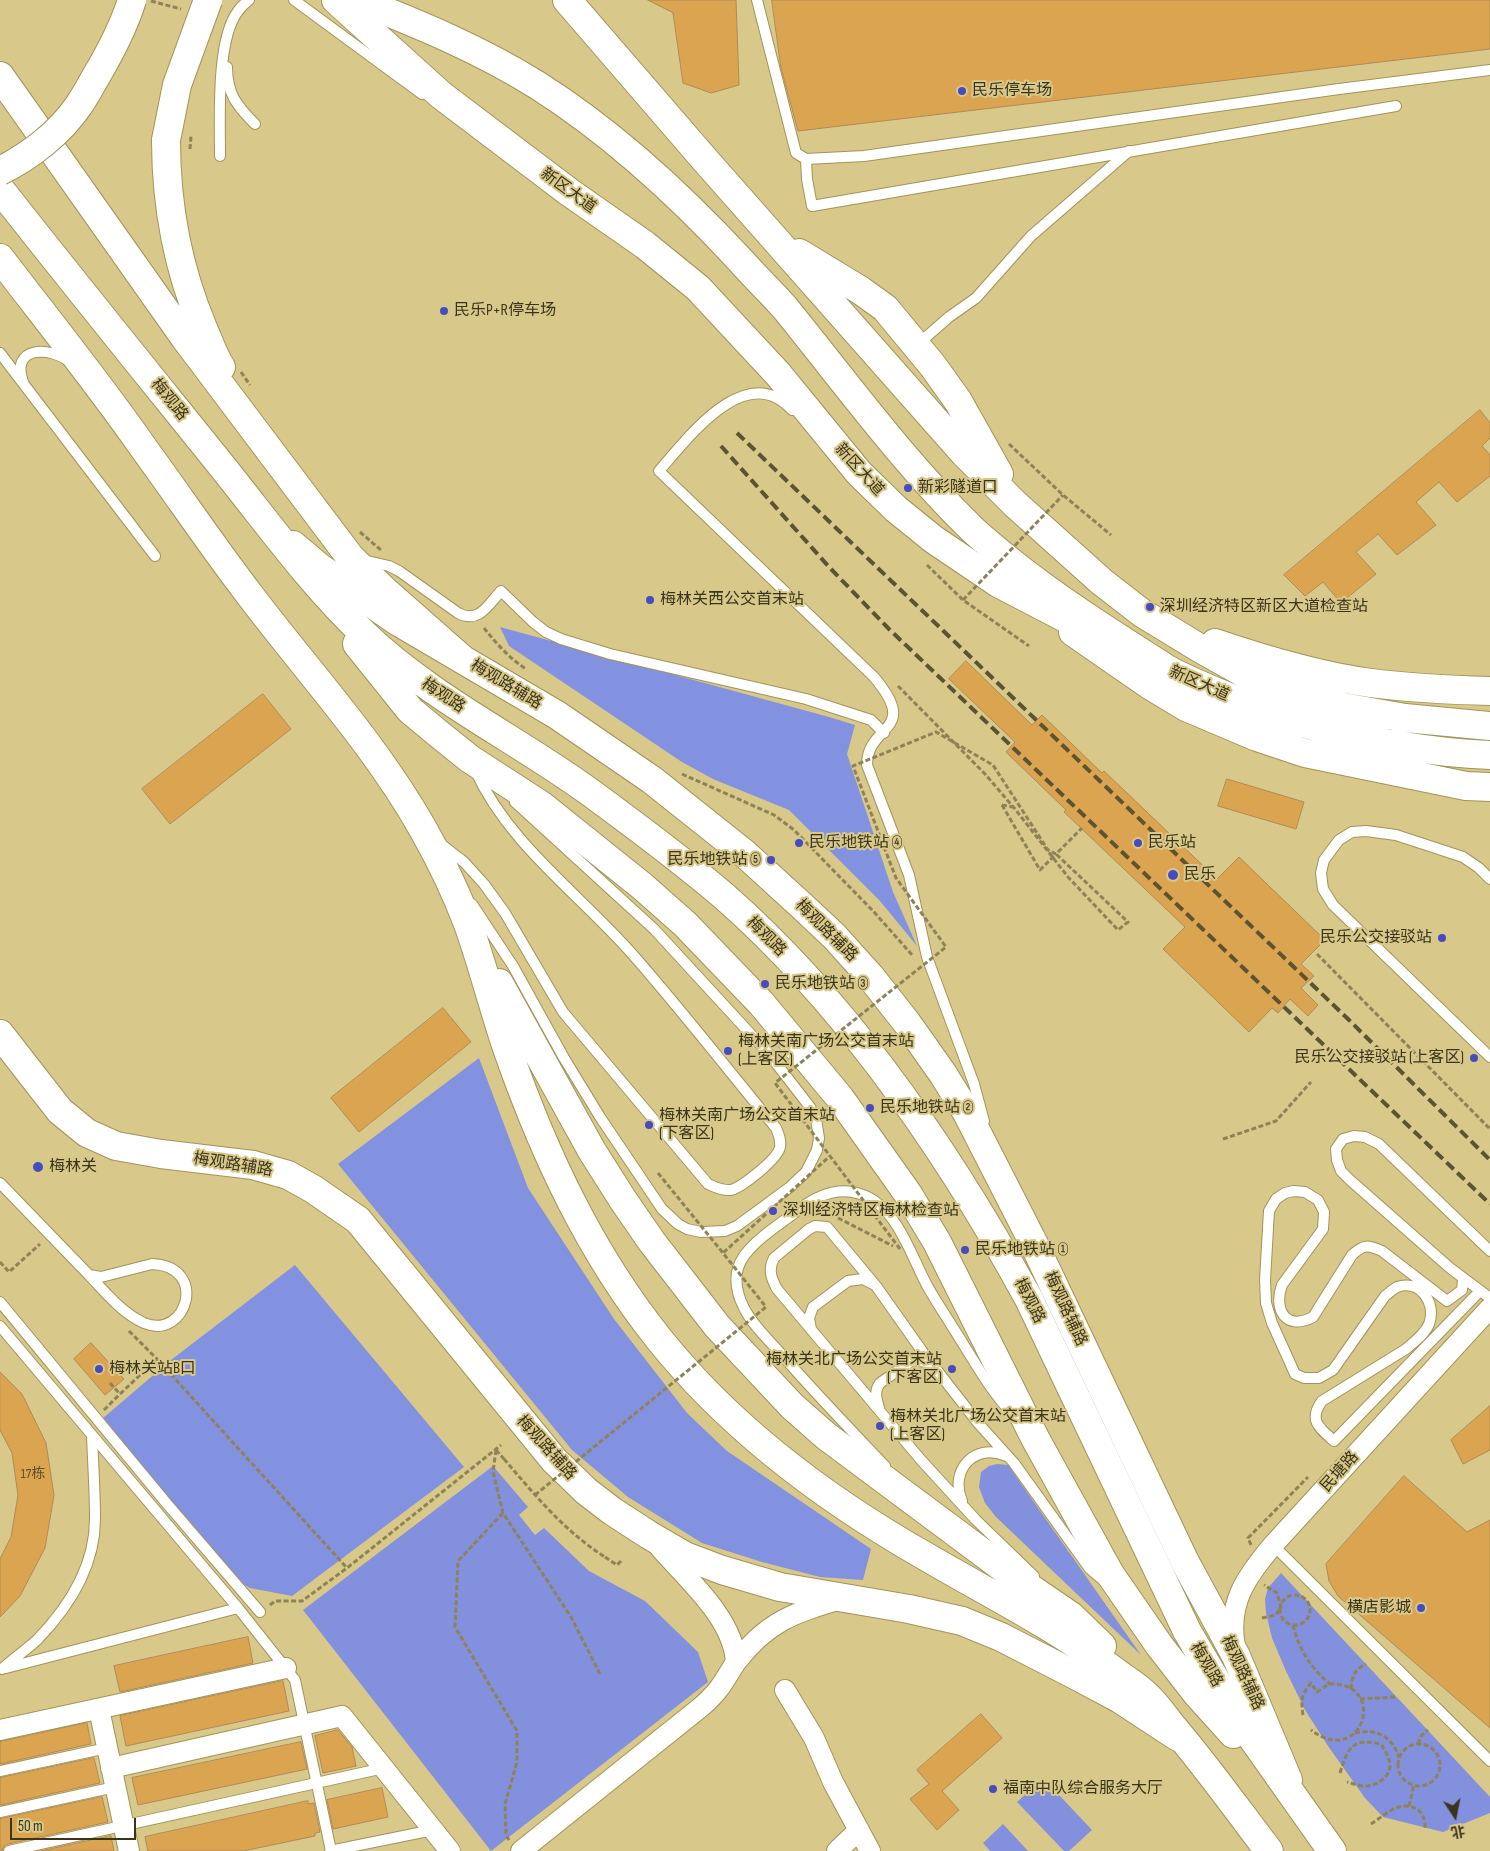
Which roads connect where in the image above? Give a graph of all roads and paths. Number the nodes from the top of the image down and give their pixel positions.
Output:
1 (132, 0) edge
2 (208, 0) edge
3 (249, 0) edge
4 (294, 0) edge
5 (336, 0) edge
6 (357, 0) edge
7 (567, 0) edge
8 (757, 0) edge
9 (227, 36) junction
10 (1490, 70) edge
11 (3, 81) edge
12 (1396, 106) dead end
13 (255, 124) dead end
14 (179, 136) junction
15 (508, 147) junction
16 (1130, 151) junction
17 (220, 156) dead end
18 (189, 158) dead end
19 (806, 159) junction
20 (0, 171) edge
21 (0, 189) edge
22 (766, 228) junction
23 (0, 258) edge
24 (0, 276) edge
25 (52, 325) junction
26 (916, 345) junction
27 (0, 353) edge
28 (237, 364) dead end
29 (97, 384) junction
30 (25, 387) junction
31 (252, 388) dead end
32 (1006, 442) dead end
33 (859, 473) junction
34 (304, 494) junction
35 (1063, 495) junction
36 (1015, 504) junction
37 (271, 526) junction
38 (359, 531) dead end
39 (1111, 535) dead end
40 (387, 554) dead end
41 (155, 556) dead end
42 (350, 557) junction
43 (927, 565) dead end
44 (301, 566) junction
45 (964, 600) junction
46 (1034, 603) junction
47 (1142, 613) junction
48 (484, 628) dead end
49 (1029, 646) dead end
50 (461, 658) junction
51 (533, 674) dead end
52 (1175, 674) junction
53 (1490, 691) edge
54 (1490, 726) edge
55 (884, 732) junction
56 (1490, 754) edge
57 (470, 760) junction
58 (678, 772) dead end
59 (1482, 789) edge
60 (1082, 828) dead end
61 (425, 832) junction
62 (1056, 854) junction
63 (1490, 879) edge
64 (468, 924) junction
65 (1317, 954) dead end
66 (921, 966) junction
67 (0, 1034) edge
68 (1490, 1057) edge
69 (1311, 1082) dead end
70 (1490, 1129) edge
71 (1223, 1139) dead end
72 (830, 1156) junction
73 (990, 1157) junction
74 (658, 1173) dead end
75 (0, 1183) edge
76 (790, 1187) junction
77 (804, 1205) junction
78 (822, 1225) junction
79 (40, 1244) dead end
80 (1490, 1251) edge
81 (723, 1253) junction
82 (0, 1262) edge
83 (89, 1275) junction
84 (1463, 1279) junction
85 (876, 1286) junction
86 (1480, 1290) junction
87 (1490, 1298) edge
88 (0, 1302) edge
89 (1490, 1308) edge
90 (0, 1326) edge
91 (810, 1329) junction
92 (938, 1372) junction
93 (110, 1383) dead end
94 (120, 1394) junction
95 (880, 1411) junction
96 (96, 1418) junction
97 (92, 1435) junction
98 (1035, 1438) junction
99 (501, 1445) dead end
100 (496, 1449) junction
101 (1010, 1458) junction
102 (1311, 1475) dead end
103 (535, 1495) junction
104 (963, 1506) junction
105 (503, 1512) junction
106 (937, 1519) junction
107 (649, 1535) junction
108 (1273, 1545) junction
109 (1254, 1552) dead end
110 (621, 1561) dead end
111 (347, 1568) junction
112 (1264, 1585) dead end
113 (845, 1598) junction
114 (1132, 1606) junction
115 (1281, 1607) junction
116 (238, 1608) junction
117 (260, 1612) joint
118 (1071, 1616) junction
119 (1262, 1618) dead end
120 (1293, 1625) junction
121 (1236, 1656) junction
122 (736, 1662) junction
123 (1366, 1664) dead end
124 (286, 1668) junction
125 (1, 1669) edge
126 (600, 1676) dead end
127 (1330, 1684) junction
128 (1351, 1689) junction
129 (785, 1690) dead end
130 (1145, 1694) junction
131 (1396, 1697) dead end
132 (1360, 1699) junction
133 (99, 1709) junction
134 (1302, 1715) dead end
135 (304, 1724) junction
136 (0, 1730) edge
137 (1311, 1730) dead end
138 (1428, 1730) dead end
139 (1355, 1733) junction
140 (1186, 1742) junction
141 (1418, 1744) junction
142 (107, 1748) junction
143 (1399, 1759) junction
144 (1490, 1761) edge
145 (384, 1768) junction
146 (0, 1771) edge
147 (1340, 1772) dead end
148 (113, 1777) junction
149 (1347, 1782) dead end
150 (317, 1783) junction
151 (1414, 1785) junction
152 (1294, 1796) junction
153 (1409, 1806) junction
154 (0, 1812) edge
155 (1371, 1824) dead end
156 (124, 1826) junction
157 (1425, 1828) dead end
158 (433, 1830) junction
159 (859, 1830) junction
160 (516, 1847) edge
161 (9, 1851) edge
162 (129, 1851) edge
163 (331, 1851) edge
164 (450, 1851) edge
165 (837, 1851) edge
166 (870, 1851) edge
167 (1269, 1851) edge
168 (1332, 1851) edge

1 - 20 main road, bridge
2 - 14 main road, bridge
3 - 9 lane
4 - 15 lane
5 - 15 main road, 新区大道
6 - 52 main road
7 - 22 main road, 新区大道
8 - 19 lane
9 - 13 lane
9 - 17 lane
10 - 19 lane
11 - 34 main road
12 - 16 lane
14 - 18 path
14 - 34 main road
15 - 33 main road, 新区大道
16 - 19 lane
16 - 26 lane
21 - 37 main road, 梅观路
22 - 26 main road
22 - 36 main road, 新区大道
23 - 25 main road
24 - 25 main road
25 - 29 main road
26 - 36 main road
27 - 30 lane
28 - 31 path
29 - 30 lane
29 - 61 main road
30 - 41 lane
32 - 35 path
33 - 46 main road, 新区大道
33 - 55 lane
34 - 42 main road
35 - 39 path
35 - 45 path, bridge
36 - 47 main road, 新区大道
37 - 44 main road, 梅观路
37 - 50 main road, 梅观路辅路
38 - 40 path
42 - 50 main road
42 - 55 lane
43 - 45 path
44 - 57 main road
44 - 152 main road, 梅观路
45 - 49 path
46 - 52 main road, 新区大道
46 - 59 main road
47 - 53 main road
47 - 54 main road, 新区大道
48 - 51 path
50 - 73 main road, 梅观路辅路
52 - 56 main road, 新区大道
55 - 73 lane
57 - 61 lane
57 - 76 lane
57 - 98 main road
58 - 66 path
60 - 62 path, bridge
61 - 64 main road
61 - 76 lane
62 - 62 path, bridge
62 - 66 path, bridge
63 - 68 lane
64 - 106 main road
64 - 130 main road
65 - 70 path
66 - 72 path, bridge
67 - 107 main road, 梅观路辅路
69 - 71 path
72 - 78 path, bridge
72 - 81 path, bridge
73 - 121 main road, 梅观路辅路
74 - 81 path, bridge
75 - 83 lane
76 - 77 path
77 - 98 lane
77 - 106 lane
78 - 85 lane
78 - 91 lane
79 - 82 path
80 - 84 lane
81 - 103 path, bridge
83 - 83 lane
84 - 86 lane
84 - 86 lane
85 - 91 lane
85 - 92 lane
86 - 87 lane
88 - 96 lane
89 - 108 street, 民塘路
90 - 97 lane
91 - 95 lane
92 - 95 lane
92 - 101 lane
93 - 94 path
94 - 96 path
94 - 111 path
95 - 104 lane
96 - 117 lane
97 - 116 lane
97 - 125 lane
98 - 114 main road
99 - 100 path
100 - 103 path, bridge
100 - 105 path
100 - 111 path
101 - 104 lane
101 - 114 lane
102 - 109 path
103 - 110 path, bridge
104 - 118 lane
105 - 126 path
105 - 160 path
106 - 118 main road
107 - 113 main road, 梅观路辅路
107 - 122 street
108 - 121 street, 民塘路
108 - 144 lane
111 - 117 path
112 - 115 path
113 - 122 street
113 - 140 main road, 梅观路辅路
114 - 152 main road
115 - 119 path
115 - 120 path
115 - 120 path
116 - 124 lane
116 - 125 lane
118 - 130 main road
120 - 127 path
121 - 152 main road, 梅观路辅路
122 - 160 street
123 - 128 path
124 - 133 street
124 - 135 lane
127 - 128 path
127 - 134 path
128 - 132 path
129 - 159 street
130 - 140 main road
131 - 132 path
132 - 139 path
133 - 136 street
133 - 142 street
135 - 145 street
135 - 148 street
135 - 150 lane
137 - 139 path
138 - 141 path
139 - 143 path
140 - 167 main road
141 - 143 path
141 - 151 path
142 - 146 lane
142 - 148 street
143 - 151 path
145 - 150 lane
145 - 158 street
147 - 149 path
148 - 154 lane
148 - 156 street
150 - 156 lane
150 - 163 lane
151 - 153 path
152 - 168 main road, 梅观路
153 - 155 path
153 - 157 path
156 - 161 lane
156 - 162 street
158 - 163 lane
158 - 164 street
159 - 165 street
159 - 166 street

